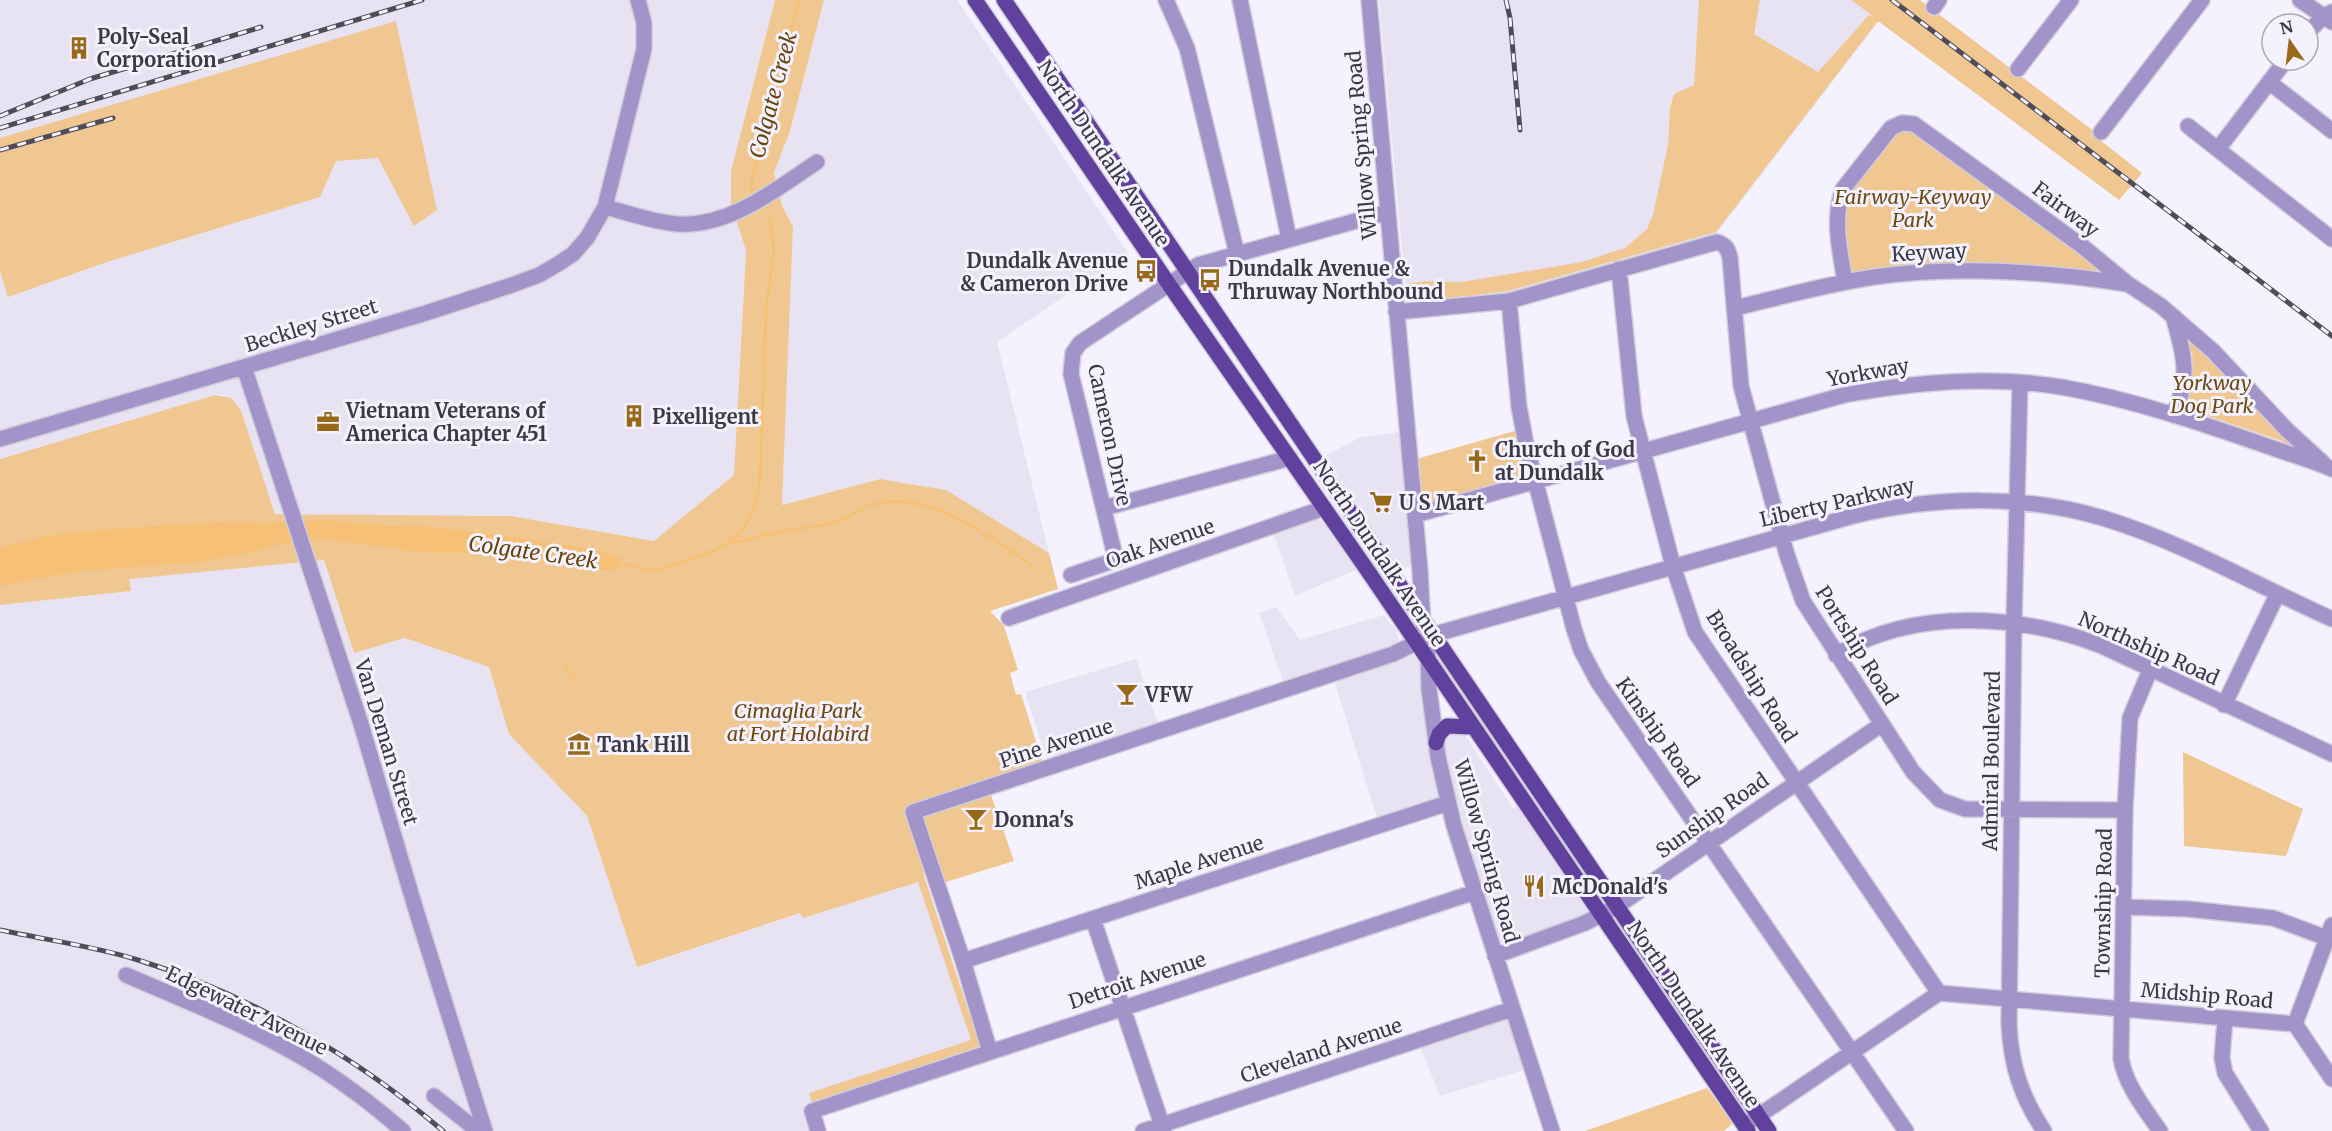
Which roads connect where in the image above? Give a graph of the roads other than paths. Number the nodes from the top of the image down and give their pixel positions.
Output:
1 (638, 0) edge
2 (975, 0) edge
3 (1004, 0) edge
4 (1166, 0) edge
5 (1240, 0) edge
6 (1369, 0) edge
7 (2071, 0) edge
8 (2202, 0) edge
9 (2300, 0) edge
10 (2329, 16) edge
11 (2018, 69) dead end
12 (2277, 72) edge
13 (2269, 82) junction
14 (2188, 126) dead end
15 (2332, 131) edge
16 (2101, 132) dead end
17 (2218, 149) junction
18 (817, 162) dead end
19 (605, 207) junction
20 (1388, 212) junction
21 (2332, 238) edge
22 (1289, 239) junction
23 (1237, 254) junction
24 (1618, 269) junction
25 (1188, 270) junction
26 (1845, 282) junction
27 (1168, 284) junction
28 (2128, 284) junction
29 (1509, 301) junction
30 (1735, 308) junction
31 (1396, 312) junction
32 (2173, 316) junction
33 (244, 367) junction
34 (2020, 383) junction
35 (2174, 416) junction
36 (1749, 422) junction
37 (0, 439) edge
38 (1642, 453) junction
39 (1290, 459) junction
40 (2331, 468) edge
41 (1536, 482) junction
42 (2017, 503) junction
43 (1104, 508) junction
44 (1324, 508) junction
45 (1415, 515) junction
46 (1782, 536) junction
47 (1673, 566) junction
48 (1071, 575) dead end
49 (2277, 595) junction
50 (1567, 597) junction
51 (1009, 618) dead end
52 (2332, 619) edge
53 (1422, 622) junction
54 (2014, 622) junction
55 (1424, 639) junction
56 (1836, 655) junction
57 (1429, 662) junction
58 (2150, 670) junction
59 (2224, 705) junction
60 (1882, 724) junction
61 (1473, 727) junction
62 (1436, 743) junction
63 (2332, 754) edge
64 (1796, 782) junction
65 (1448, 803) junction
66 (2011, 809) junction
67 (2126, 810) junction
68 (1708, 842) junction
69 (1475, 892) junction
70 (1616, 907) junction
71 (2124, 907) junction
72 (1601, 915) junction
73 (1093, 919) junction
74 (2330, 934) edge
75 (1495, 956) junction
76 (963, 961) junction
77 (126, 975) dead end
78 (1939, 993) junction
79 (2009, 999) junction
80 (1123, 1007) junction
81 (2122, 1009) junction
82 (1512, 1010) junction
83 (2224, 1018) junction
84 (2295, 1024) junction
85 (990, 1052) junction
86 (1853, 1052) junction
87 (2332, 1079) edge
88 (434, 1096) dead end
89 (1758, 1115) junction
90 (1163, 1128) edge
91 (1744, 1130) edge
92 (404, 1131) edge
93 (478, 1131) edge
94 (485, 1131) edge
95 (818, 1131) edge
96 (1143, 1131) edge
97 (1551, 1131) edge
98 (1769, 1131) edge
99 (1906, 1131) edge
100 (2044, 1131) edge
101 (2160, 1131) edge
102 (2261, 1131) edge

1 - 19 street, Beckley Street
2 - 27 main road, North Dundalk Avenue
3 - 25 main road, North Dundalk Avenue
4 - 23 street
5 - 22 street
6 - 20 street, Willow Spring Road
7 - 11 street
8 - 16 street
9 - 10 street
12 - 13 street
13 - 15 street
13 - 17 street
14 - 17 street
17 - 21 street
18 - 19 street
19 - 33 street, Beckley Street
20 - 22 street, Cameron Drive
20 - 31 street, Willow Spring Road
22 - 23 street, Cameron Drive
23 - 25 street, Cameron Drive
24 - 29 street
24 - 30 street, Portship Road
24 - 38 street, Broadship Road
25 - 27 street, Cameron Drive
25 - 53 main road, North Dundalk Avenue
26 - 28 street, Keyway
26 - 28 street, Fairway
26 - 30 street, Keyway
27 - 39 main road, North Dundalk Avenue
27 - 43 street, Cameron Drive
28 - 32 street, Fairway
29 - 31 street
29 - 41 street, Kinship Road
30 - 36 street, Portship Road
31 - 45 street, Willow Spring Road
32 - 35 street
32 - 40 street, Fairway
33 - 37 street, Beckley Street
33 - 94 street, Van Deman Street
34 - 35 street, Yorkway
34 - 36 street, Yorkway
34 - 42 street, Admiral Boulevard
35 - 40 street, Yorkway
36 - 38 street, Yorkway
36 - 46 street, Portship Road
38 - 41 street, Yorkway
38 - 47 street, Broadship Road
39 - 43 street
39 - 44 main road, North Dundalk Avenue
41 - 45 street, Yorkway
41 - 50 street, Kinship Road
42 - 46 street, Liberty Parkway
42 - 49 street, Liberty Parkway
42 - 54 street, Admiral Boulevard
43 - 48 street, Cameron Drive
44 - 51 street, Oak Avenue
44 - 55 main road, North Dundalk Avenue
45 - 53 street, Willow Spring Road
46 - 47 street, Liberty Parkway
46 - 56 street, Portship Road
47 - 50 street, Liberty Parkway
47 - 64 street, Broadship Road
49 - 52 street, Liberty Parkway
49 - 59 street
50 - 55 street, Liberty Parkway
50 - 68 street, Kinship Road
53 - 55 main road, North Dundalk Avenue
54 - 56 street, Northship Road
54 - 58 street, Northship Road
54 - 66 street, Admiral Boulevard
55 - 57 main road, North Dundalk Avenue
55 - 70 main road, North Dundalk Avenue
55 - 76 street, Pine Avenue
56 - 60 street, Portship Road
57 - 61 main road, North Dundalk Avenue
57 - 62 street, Willow Spring Road
58 - 59 street, Northship Road
58 - 67 street, Township Road
59 - 63 street, Northship Road
60 - 64 street, Sunship Road
60 - 66 street, Portship Road
61 - 62 main road
61 - 72 main road, North Dundalk Avenue
62 - 65 street, Willow Spring Road
64 - 68 street, Sunship Road
64 - 78 street, Broadship Road
65 - 69 street, Willow Spring Road
65 - 73 street, Maple Avenue
66 - 67 street, Portship Road
66 - 79 street, Admiral Boulevard
67 - 71 street, Township Road
68 - 70 street, Sunship Road
68 - 86 street, Kinship Road
69 - 75 street, Willow Spring Road
69 - 80 street, Detroit Avenue
70 - 72 street, Sunship Road
70 - 89 main road, North Dundalk Avenue
71 - 74 street
71 - 81 street, Township Road
72 - 75 street, Sunship Road
72 - 91 main road, North Dundalk Avenue
73 - 76 street, Maple Avenue
73 - 80 street
74 - 84 street
75 - 82 street, Willow Spring Road
76 - 85 street
77 - 92 street, Edgewater Avenue
78 - 79 street, Midship Road
78 - 86 street
79 - 81 street, Midship Road
79 - 100 street, Admiral Boulevard
80 - 85 street, Detroit Avenue
80 - 90 street
81 - 83 street, Midship Road
81 - 101 street, Township Road
82 - 90 street, Cleveland Avenue
82 - 97 street, Willow Spring Road
83 - 84 street, Midship Road
83 - 102 street
84 - 87 street
85 - 95 street, Detroit Avenue
86 - 89 street
86 - 99 street, Kinship Road
88 - 93 street
89 - 91 street
89 - 98 main road, North Dundalk Avenue
90 - 96 street, Cleveland Avenue

